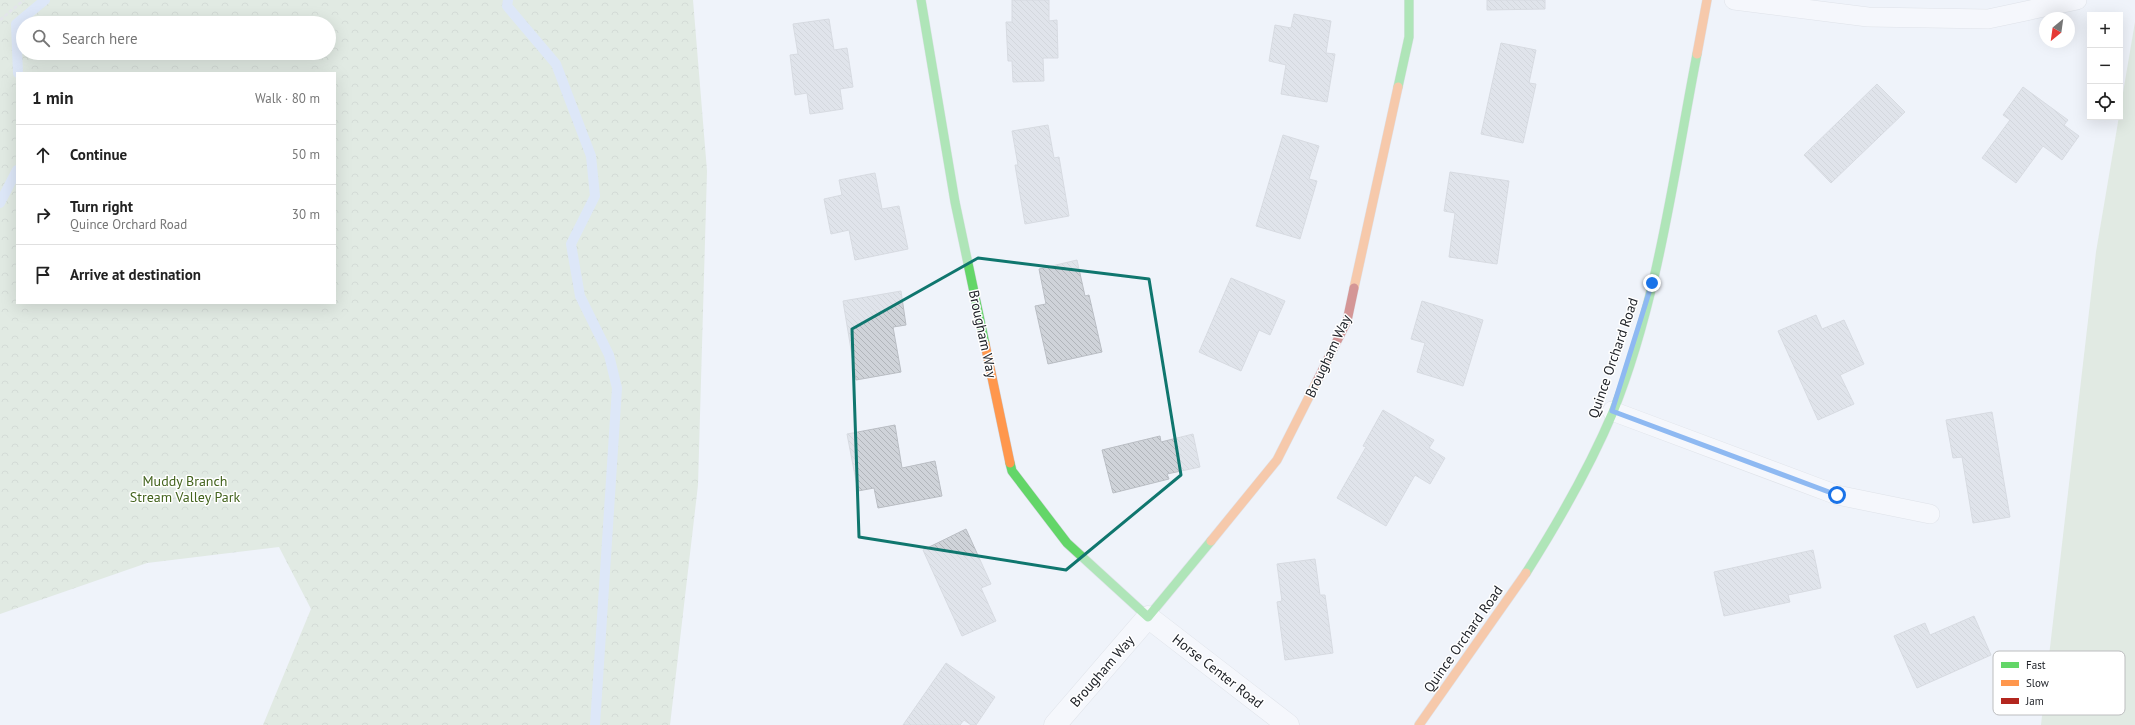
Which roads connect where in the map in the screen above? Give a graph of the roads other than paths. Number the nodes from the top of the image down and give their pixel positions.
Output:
1 (921, 0) edge
2 (1409, 0) edge
3 (1707, 0) edge
4 (1734, 0) edge
5 (2077, 0) edge
6 (1612, 411) junction
7 (1930, 514) dead end
8 (1148, 617) junction
9 (1055, 725) edge
10 (1288, 725) edge
11 (1419, 725) edge

1 - 8 street, Brougham Way
2 - 8 street, Brougham Way
3 - 6 street, Quince Orchard Road
4 - 5 lane
6 - 7 lane
6 - 11 street, Quince Orchard Road
8 - 9 street, Brougham Way
8 - 10 street, Horse Center Road

